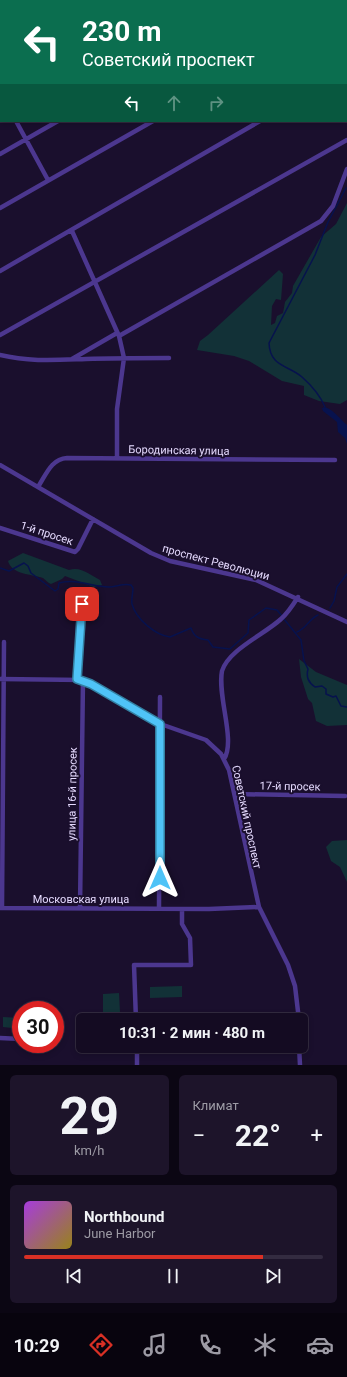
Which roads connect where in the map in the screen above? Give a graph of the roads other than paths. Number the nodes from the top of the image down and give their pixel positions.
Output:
1 (17, 122) edge
2 (56, 122) edge
3 (150, 122) edge
4 (258, 122) edge
5 (26, 139) junction
6 (347, 140) edge
7 (0, 154) edge
8 (347, 169) edge
9 (48, 180) junction
10 (0, 208) edge
11 (72, 231) junction
12 (0, 271) edge
13 (94, 282) junction
14 (118, 334) junction
15 (0, 335) edge
16 (0, 355) edge
17 (124, 358) junction
18 (169, 358) dead end
19 (71, 359) junction
20 (116, 458) junction
21 (335, 460) dead end
22 (0, 465) edge
23 (38, 487) junction
24 (93, 519) junction
25 (0, 528) edge
26 (298, 598) junction
27 (82, 604) dead end
28 (346, 619) edge
29 (4, 642) dead end
30 (2, 679) edge
31 (77, 679) junction
32 (82, 680) junction
33 (160, 697) dead end
34 (160, 724) junction
35 (224, 759) junction
36 (235, 794) junction
37 (345, 796) dead end
38 (259, 907) junction
39 (1, 908) edge
40 (80, 908) junction
41 (159, 909) junction
42 (182, 909) junction
43 (136, 1013) edge
44 (298, 1013) edge
45 (0, 1038) edge
46 (12, 1039) edge
47 (137, 1053) edge
48 (299, 1053) edge
49 (138, 1065) edge
50 (300, 1065) edge

1 - 5 street
2 - 5 street
3 - 9 street
4 - 11 street
5 - 7 street
5 - 9 street
6 - 13 street
8 - 14 street
9 - 10 street
11 - 12 street
11 - 13 street
13 - 14 street
13 - 15 street
14 - 17 street
14 - 19 street
16 - 19 street
17 - 18 street
17 - 19 street
17 - 20 street
20 - 21 street, Бородинская улица
20 - 23 street, Бородинская улица
22 - 23 street, проспект Революции
23 - 24 street, проспект Революции
24 - 25 street, 1-й просек
24 - 26 street, проспект Революции
26 - 28 street, проспект Революции
26 - 35 street
27 - 31 street
29 - 30 street
30 - 31 street, Советский проспект
30 - 39 street
31 - 32 street, Советский проспект
32 - 34 street, Советский проспект
32 - 40 street, улица 16-й просек
33 - 34 street
34 - 35 street, Советский проспект
34 - 41 street
35 - 36 street, Советский проспект
36 - 37 street, 17-й просек
36 - 38 street, Советский проспект
38 - 42 street, Московская улица
38 - 44 street, Советский проспект
39 - 40 street, Московская улица
40 - 41 street, Московская улица
41 - 42 street, Московская улица
42 - 43 street
45 - 46 street
47 - 49 street
48 - 50 street

